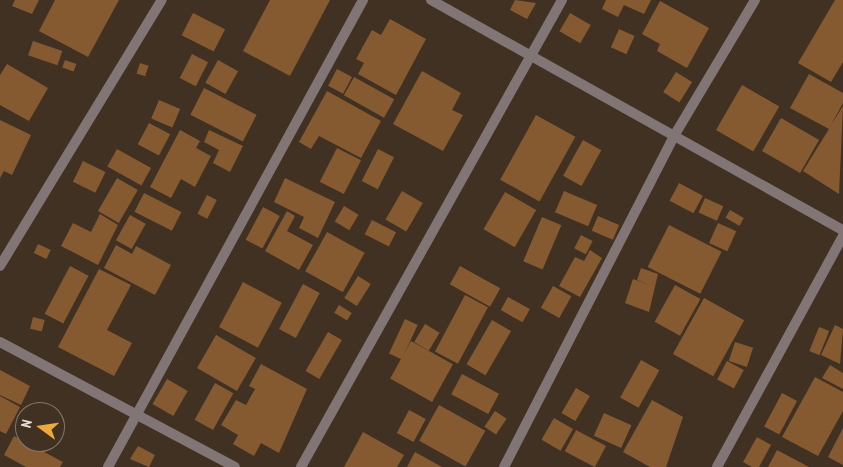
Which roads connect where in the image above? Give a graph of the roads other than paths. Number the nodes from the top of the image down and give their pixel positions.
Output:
1 (162, 0) edge
2 (363, 0) edge
3 (431, 0) edge
4 (562, 0) edge
5 (755, 0) edge
6 (532, 54) junction
7 (674, 136) junction
8 (843, 230) edge
9 (843, 236) edge
10 (0, 266) edge
11 (0, 342) edge
12 (138, 413) junction
13 (108, 467) edge
14 (235, 467) edge
15 (301, 467) edge
16 (504, 467) edge
17 (717, 467) edge

1 - 10 street
2 - 12 street
3 - 6 street
4 - 6 street
5 - 7 street
6 - 7 street
6 - 15 street
7 - 8 street
7 - 16 street
9 - 17 street
11 - 12 street
12 - 13 street
12 - 14 street

